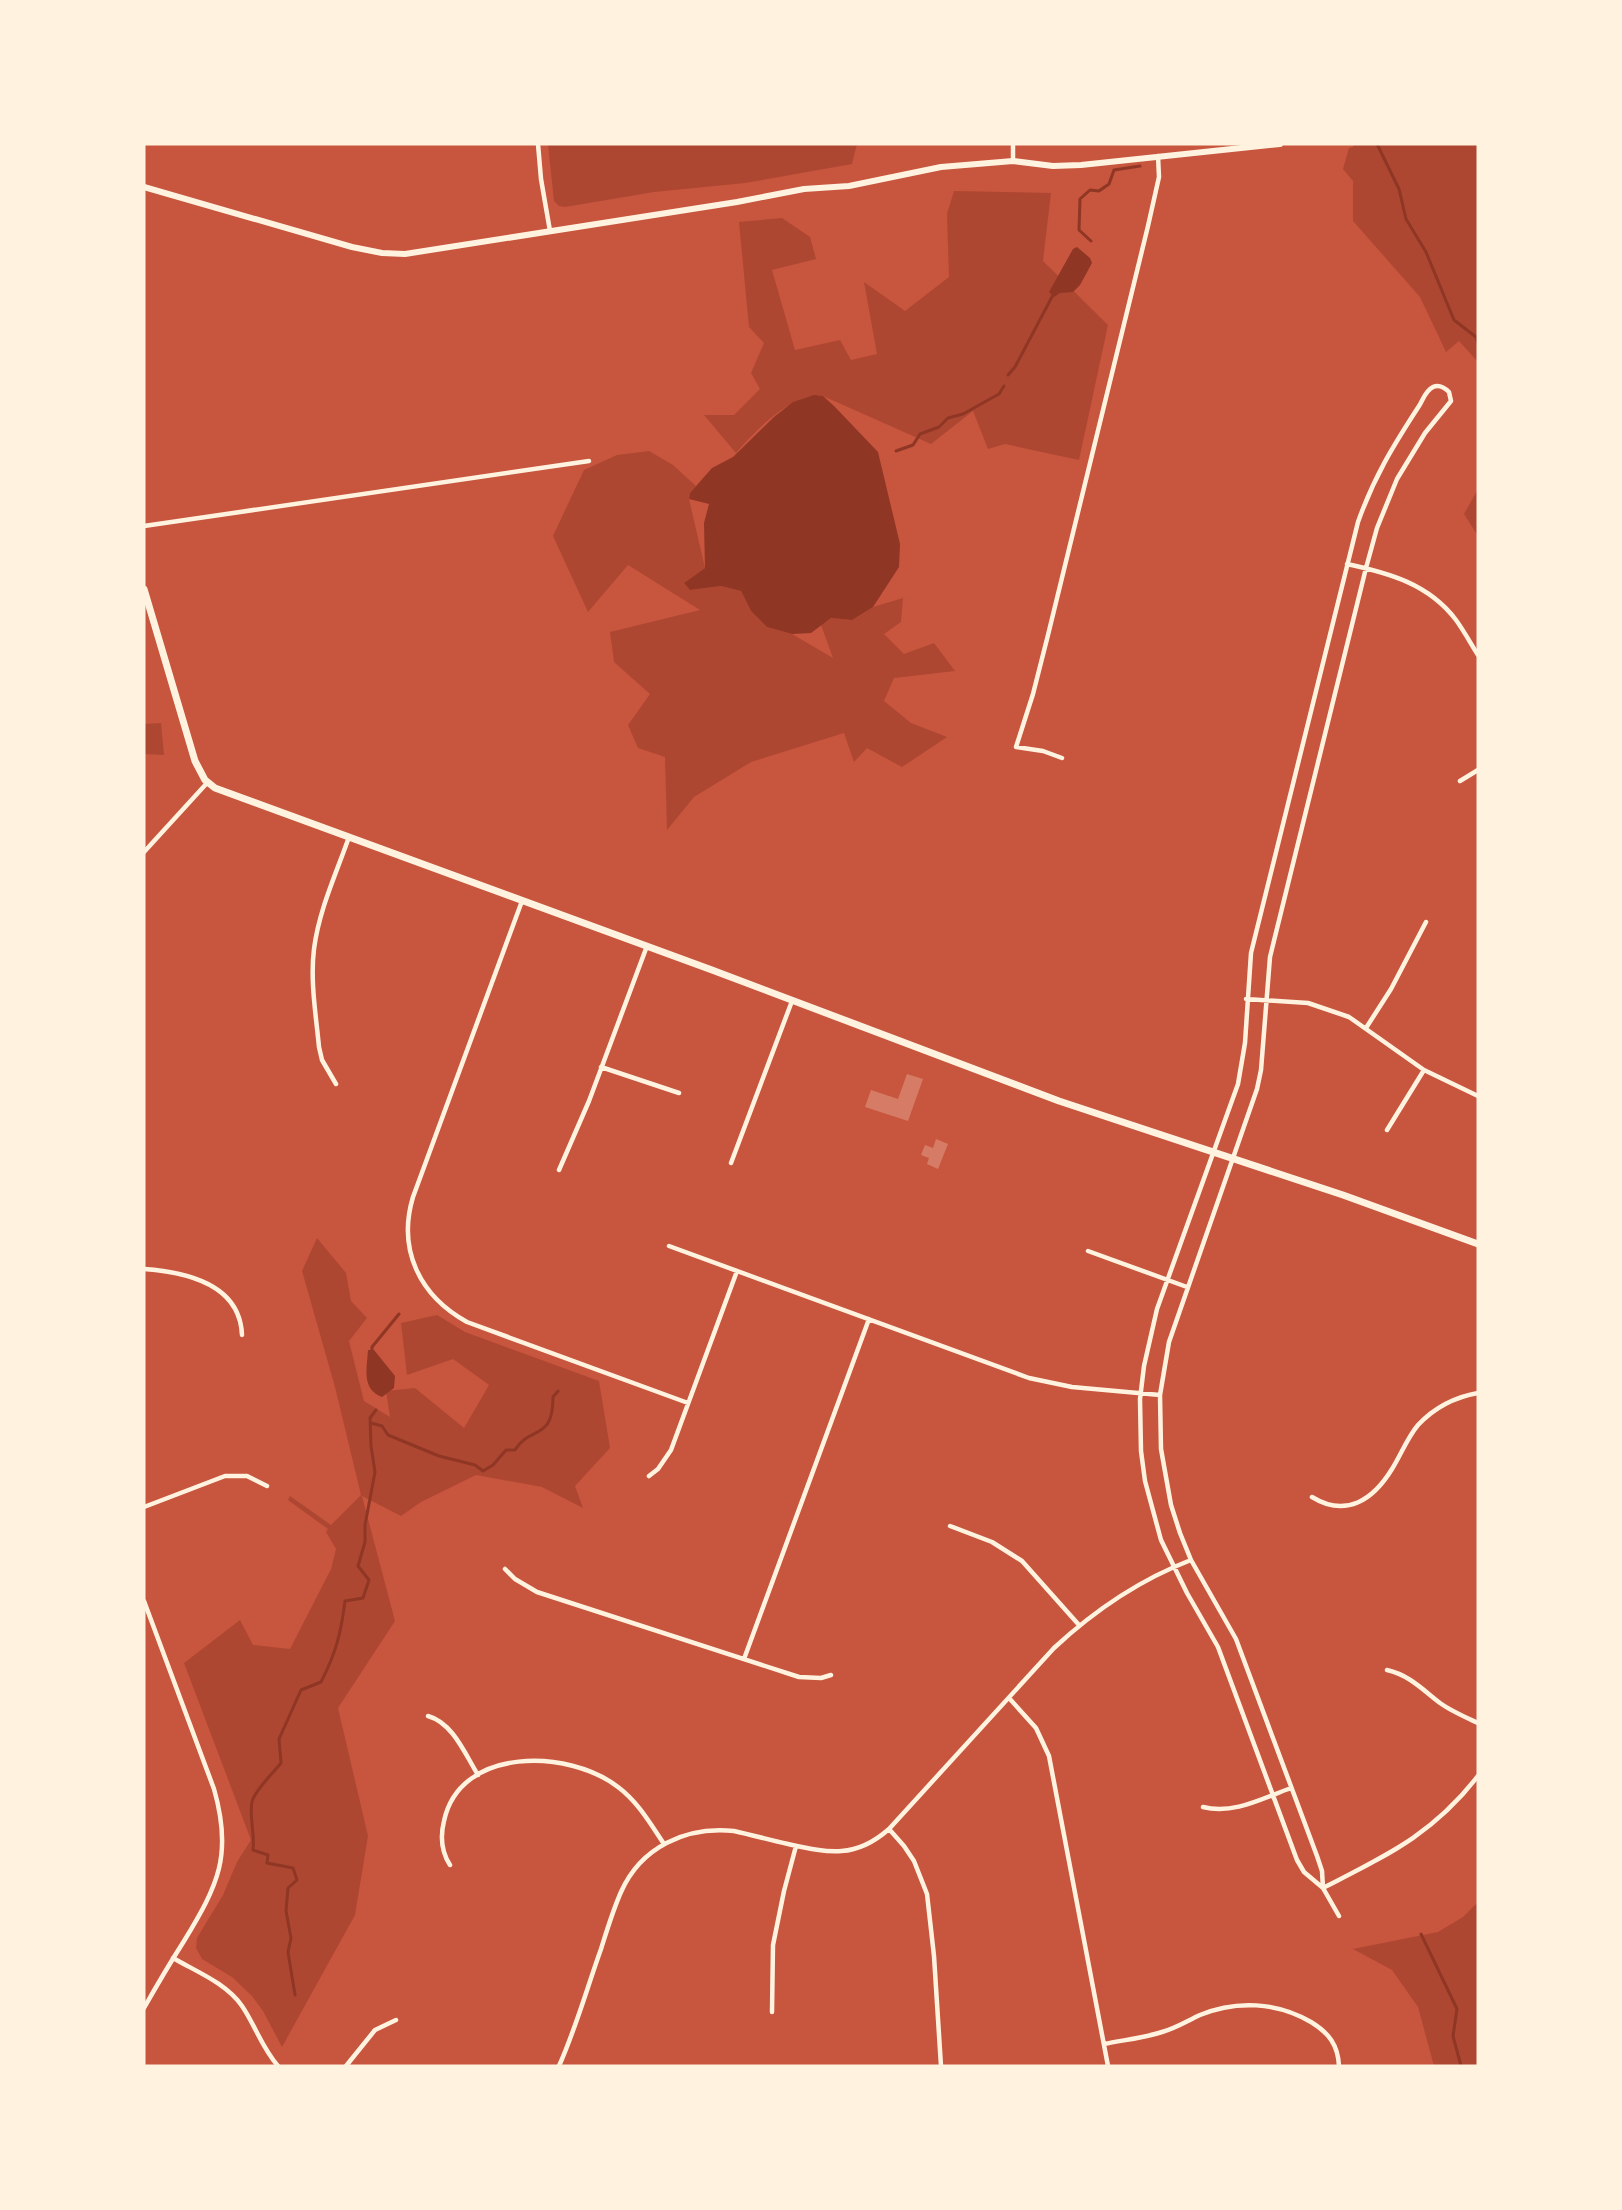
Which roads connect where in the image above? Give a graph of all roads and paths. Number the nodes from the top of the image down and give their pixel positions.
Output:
1 (538, 144) edge
2 (1013, 144) edge
3 (1280, 144) edge
4 (1158, 156) junction
5 (1013, 161) junction
6 (144, 187) edge
7 (550, 231) junction
8 (589, 461) dead end
9 (144, 526) edge
10 (1347, 564) junction
11 (1366, 568) junction
12 (144, 589) edge
13 (1478, 655) edge
14 (1062, 758) dead end
15 (1478, 770) edge
16 (1460, 781) dead end
17 (207, 783) junction
18 (349, 837) junction
19 (144, 852) edge
20 (522, 901) junction
21 (1426, 922) dead end
22 (647, 946) junction
23 (1246, 999) junction
24 (1266, 1000) junction
25 (792, 1001) junction
26 (1366, 1028) junction
27 (601, 1067) junction
28 (1424, 1070) junction
29 (336, 1084) dead end
30 (680, 1093) dead end
31 (1478, 1096) edge
32 (1387, 1130) dead end
33 (1214, 1153) junction
34 (1233, 1159) junction
35 (731, 1163) dead end
36 (559, 1170) dead end
37 (1478, 1244) edge
38 (669, 1246) dead end
39 (1088, 1251) dead end
40 (144, 1269) edge
41 (737, 1271) junction
42 (1168, 1280) junction
43 (1187, 1287) junction
44 (869, 1320) junction
45 (242, 1335) dead end
46 (1478, 1393) edge
47 (1141, 1394) junction
48 (1160, 1395) junction
49 (688, 1403) junction
50 (649, 1476) dead end
51 (267, 1486) dead end
52 (1312, 1497) dead end
53 (144, 1507) edge
54 (950, 1526) dead end
55 (1191, 1560) junction
56 (1173, 1567) junction
57 (505, 1569) dead end
58 (144, 1601) edge
59 (1079, 1625) junction
60 (744, 1659) junction
61 (1387, 1670) dead end
62 (831, 1675) dead end
63 (1009, 1698) junction
64 (428, 1716) dead end
65 (1478, 1723) edge
66 (478, 1775) junction
67 (1478, 1776) edge
68 (1291, 1788) junction
69 (1273, 1795) junction
70 (1203, 1807) dead end
71 (888, 1829) junction
72 (664, 1844) junction
73 (796, 1846) junction
74 (450, 1865) dead end
75 (1323, 1888) junction
76 (1339, 1916) dead end
77 (173, 1959) junction
78 (144, 2008) edge
79 (772, 2012) dead end
80 (396, 2020) dead end
81 (1104, 2044) junction
82 (278, 2066) edge
83 (346, 2066) edge
84 (560, 2066) edge
85 (941, 2066) edge
86 (1108, 2066) edge
87 (1339, 2066) edge

1 - 7 street
2 - 5 street
3 - 4 street
4 - 5 street
4 - 14 street
5 - 7 street
6 - 7 street
8 - 9 street
10 - 11 street
10 - 11 street
10 - 23 street
11 - 13 street
11 - 24 street
12 - 17 main road
15 - 16 street
17 - 18 main road
17 - 19 street
18 - 20 main road
18 - 29 street
20 - 22 main road
20 - 49 street
21 - 26 street
22 - 25 main road
22 - 27 street
23 - 24 street
23 - 33 street
24 - 26 street
24 - 34 street
25 - 33 main road
25 - 35 street
26 - 28 street
27 - 30 street
27 - 36 street
28 - 31 street
28 - 32 street
33 - 34 main road
33 - 42 street
34 - 37 main road
34 - 43 street
38 - 41 street
39 - 42 street
40 - 45 street
41 - 44 street
41 - 49 street
42 - 43 street
42 - 47 street
43 - 48 street
44 - 47 street
44 - 60 street
46 - 52 street
47 - 48 street
47 - 56 street
48 - 55 street
49 - 50 street
51 - 53 street
54 - 59 street
55 - 56 street
55 - 68 street
56 - 59 street
56 - 69 street
57 - 60 street
58 - 77 street
59 - 63 street
60 - 62 street
61 - 65 street
63 - 71 street
63 - 81 street
64 - 66 street
66 - 72 street
66 - 74 street
67 - 75 street
68 - 69 street
68 - 75 street
69 - 70 street
69 - 75 street
71 - 73 street
71 - 85 street
72 - 73 street
72 - 84 street
73 - 79 street
75 - 76 street
77 - 78 street
77 - 82 street
80 - 83 street
81 - 86 street
81 - 87 street

